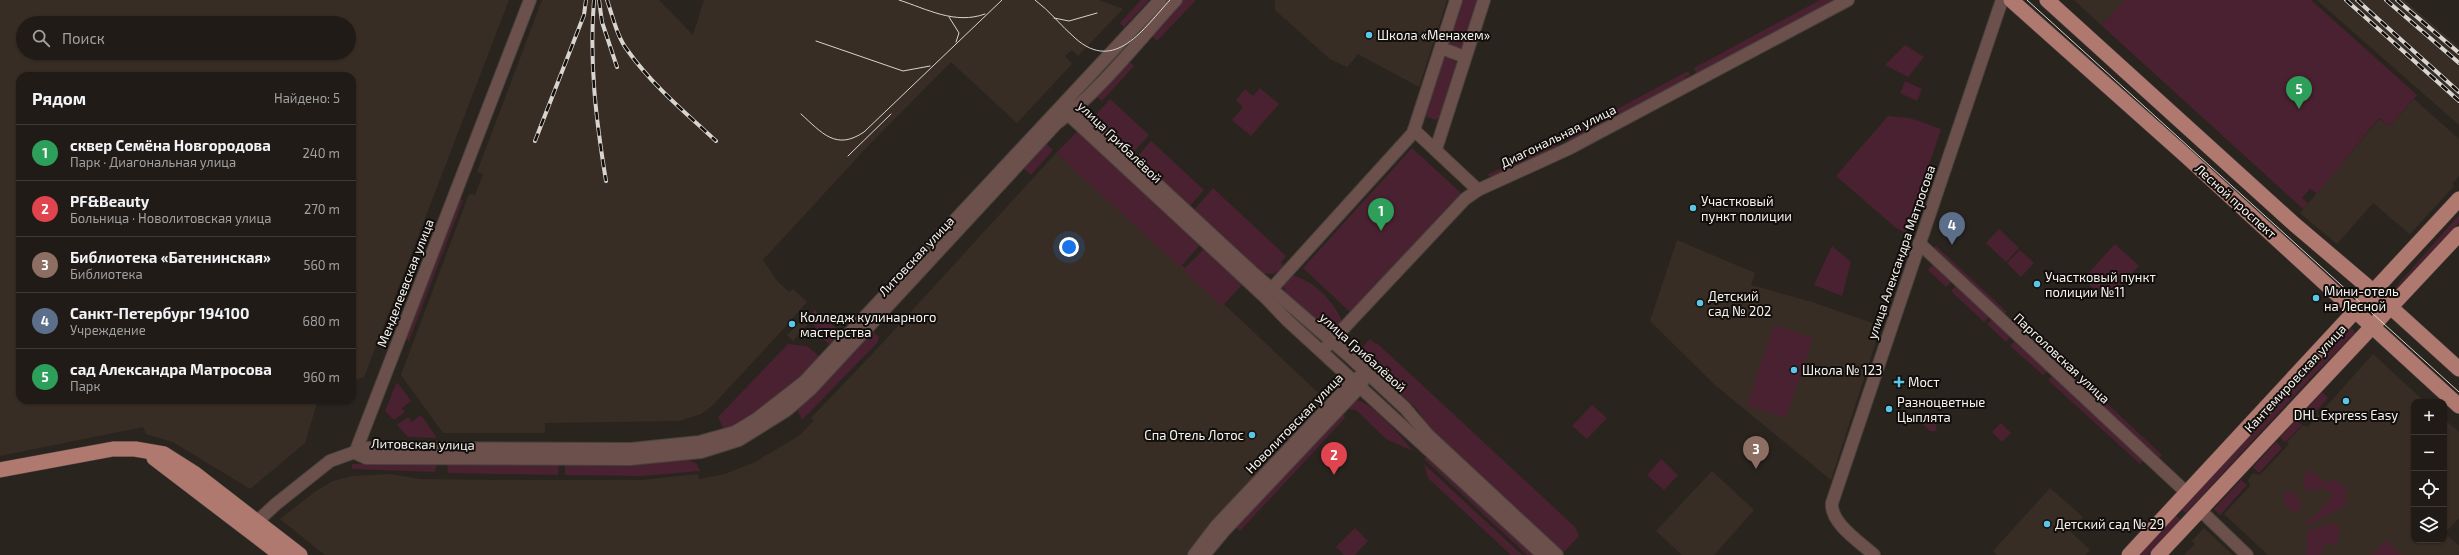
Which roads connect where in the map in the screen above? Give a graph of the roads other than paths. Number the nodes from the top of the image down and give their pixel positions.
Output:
1 (530, 0) edge
2 (1160, 0) edge
3 (1176, 0) edge
4 (1456, 0) edge
5 (1484, 0) edge
6 (1848, 0) edge
7 (2002, 0) edge
8 (2011, 0) edge
9 (2047, 0) edge
10 (1441, 48) junction
11 (1465, 57) junction
12 (1070, 109) junction
13 (1414, 130) junction
14 (1436, 149) junction
15 (1478, 190) junction
16 (2459, 199) edge
17 (2459, 234) edge
18 (1919, 243) junction
19 (2374, 292) junction
20 (1269, 293) junction
21 (2391, 307) junction
22 (2356, 312) junction
23 (2372, 328) junction
24 (1331, 342) junction
25 (1322, 352) junction
26 (2459, 369) edge
27 (1367, 373) junction
28 (1356, 384) junction
29 (2459, 406) edge
30 (355, 453) junction
31 (0, 470) edge
32 (2187, 493) junction
33 (2200, 510) junction
34 (252, 525) junction
35 (281, 555) edge
36 (300, 555) edge
37 (1194, 555) edge
38 (1204, 555) edge
39 (1543, 555) edge
40 (1557, 555) edge
41 (1874, 555) edge
42 (2129, 555) edge
43 (2158, 555) edge
44 (2247, 555) edge

1 - 30 street, Менделеевская улица
2 - 12 street, Литовская улица
3 - 12 street, Литовская улица
4 - 10 street
5 - 11 street
6 - 15 street, Диагональная улица
7 - 18 street, улица Александра Матросова
8 - 22 main road, Лесной проспект
9 - 19 main road, Лесной проспект
10 - 11 street
10 - 13 street
11 - 14 street
12 - 20 street, улица Грибалёвой
12 - 30 street, Литовская улица
13 - 14 street
13 - 20 street
14 - 15 street
15 - 24 street, Диагональная улица
16 - 19 main road, Кантемировская улица
17 - 21 main road, Кантемировская улица
18 - 32 street, Парголовская улица
18 - 41 street, улица Александра Матросова
19 - 21 main road, Лесной проспект
19 - 22 main road, Кантемировская улица
20 - 24 street, улица Грибалёвой
20 - 25 street, улица Грибалёвой
21 - 23 main road, Кантемировская улица
21 - 26 main road, Лесной проспект
22 - 23 main road, Лесной проспект
22 - 32 main road, Кантемировская улица
23 - 29 main road, Лесной проспект
23 - 33 main road, Кантемировская улица
24 - 25 street, Диагональная улица
24 - 27 street, улица Грибалёвой
25 - 28 street, улица Грибалёвой
27 - 28 street, Новолитовская улица
27 - 40 street, улица Грибалёвой
28 - 37 street, Новолитовская улица
28 - 38 street, Новолитовская улица
28 - 39 street, улица Грибалёвой
30 - 34 street
31 - 34 main road
32 - 42 main road, Кантемировская улица
33 - 43 main road, Кантемировская улица
33 - 44 street
34 - 35 main road
34 - 36 main road

